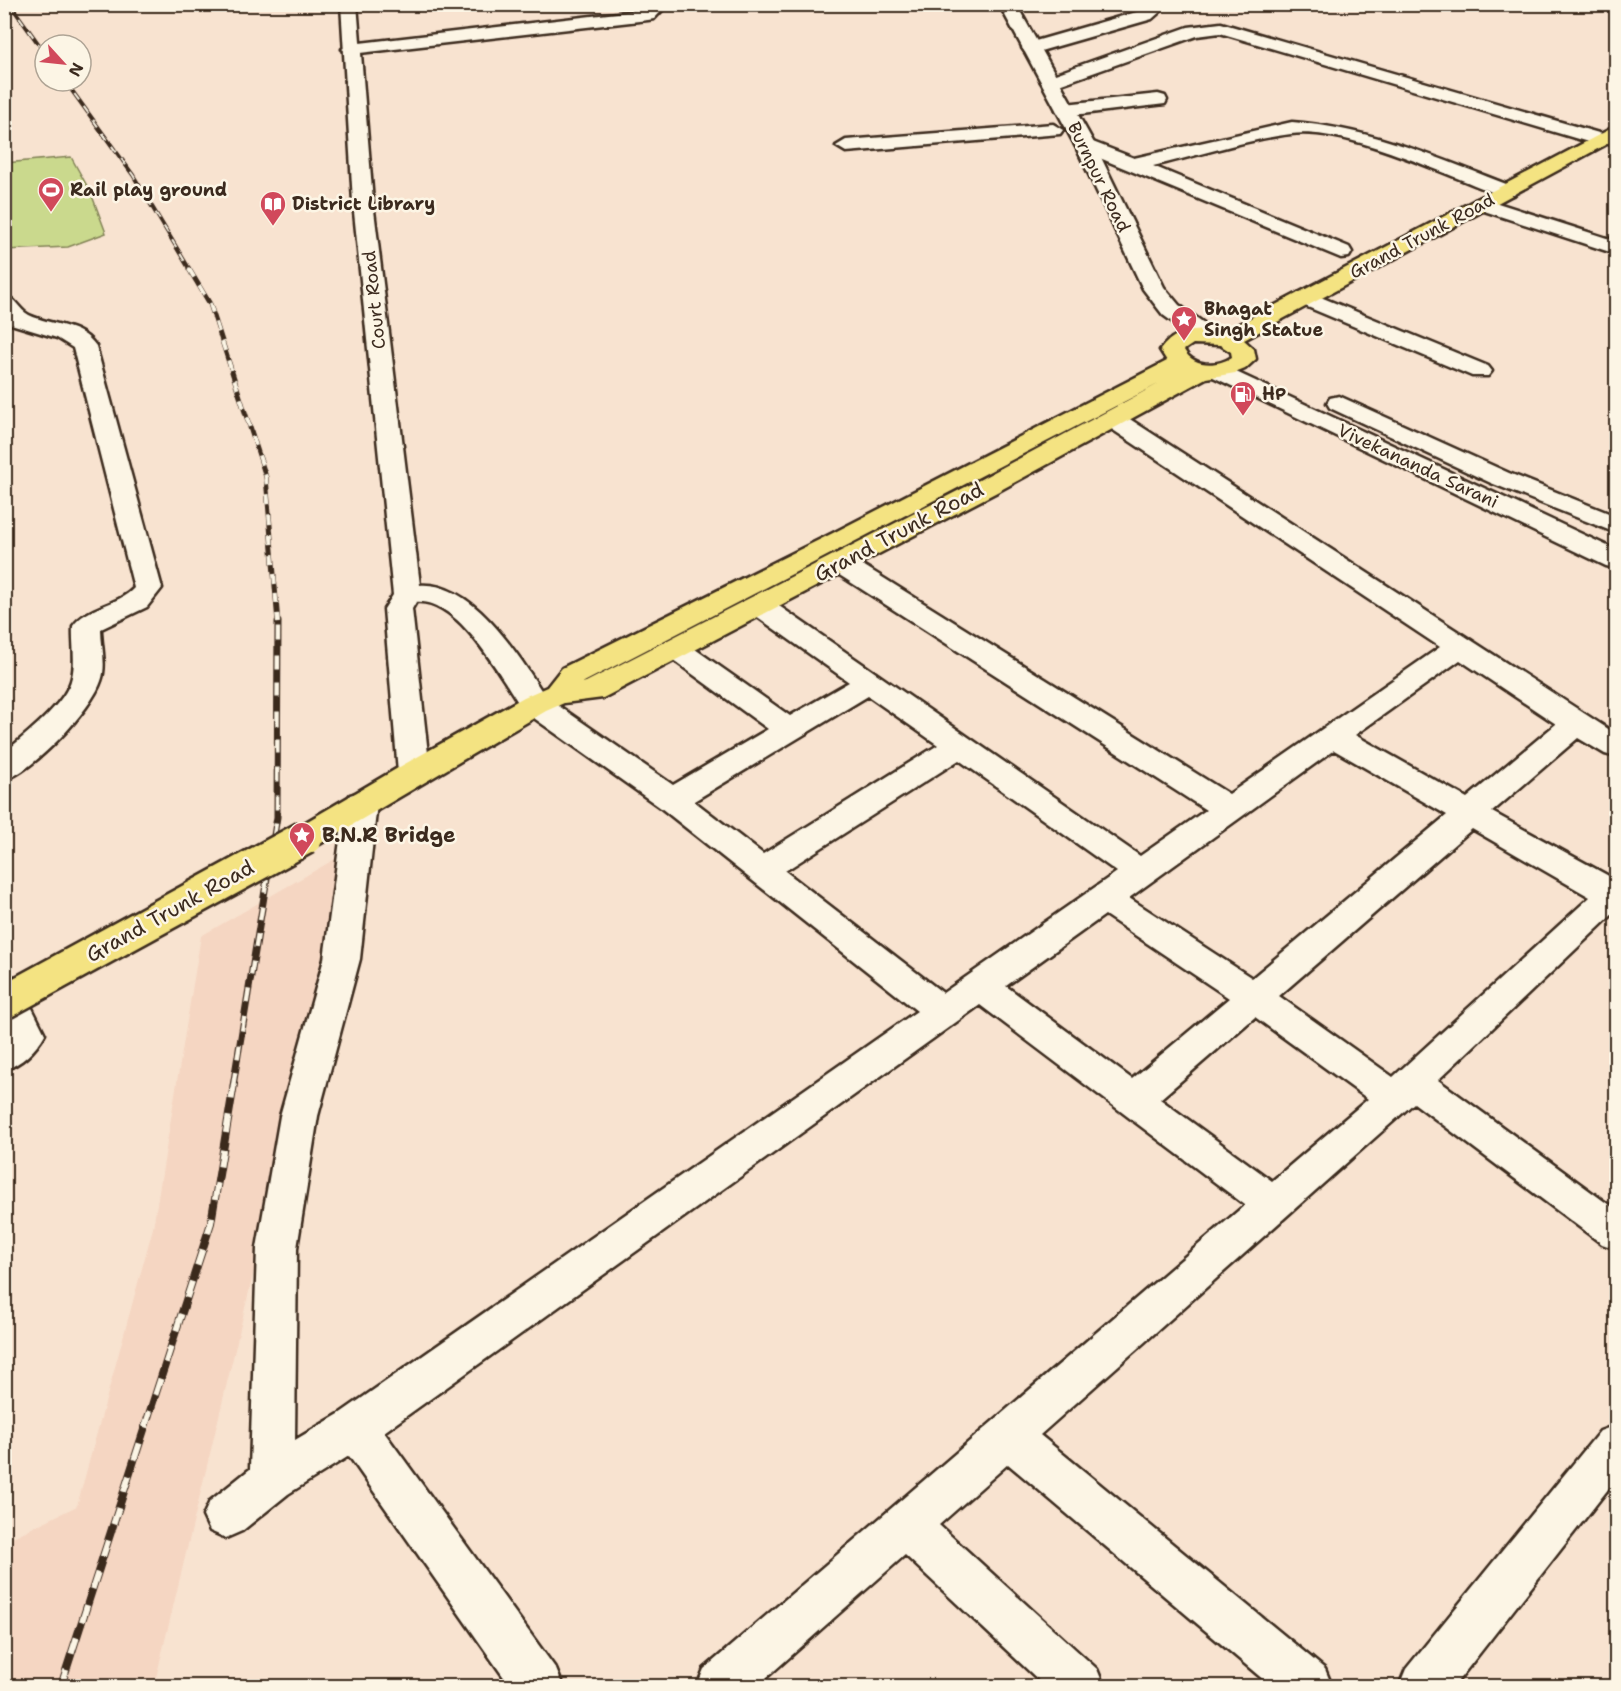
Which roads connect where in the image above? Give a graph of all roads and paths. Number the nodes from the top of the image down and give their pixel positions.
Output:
1 (348, 4) edge
2 (660, 4) edge
3 (990, 4) edge
4 (1007, 4) edge
5 (1152, 4) edge
6 (1031, 48) junction
7 (351, 49) junction
8 (1050, 82) junction
9 (1158, 100) dead end
10 (1065, 110) junction
11 (1053, 130) junction
12 (1609, 136) edge
13 (1084, 145) junction
14 (846, 146) dead end
15 (1063, 150) dead end
16 (1132, 165) junction
17 (1507, 191) junction
18 (1482, 204) junction
19 (1617, 248) edge
20 (1341, 252) dead end
21 (1306, 297) junction
22 (4, 302) edge
23 (32, 323) junction
24 (4, 331) edge
25 (1217, 338) junction
26 (1187, 355) junction
27 (1244, 359) junction
28 (1480, 371) dead end
29 (1113, 419) junction
30 (1617, 525) edge
31 (1617, 560) edge
32 (840, 563) junction
33 (407, 595) junction
34 (759, 605) junction
35 (1459, 646) junction
36 (675, 648) junction
37 (868, 683) junction
38 (562, 696) junction
39 (1576, 723) junction
40 (789, 730) junction
41 (1333, 736) junction
42 (960, 745) junction
43 (1617, 747) edge
44 (4, 770) edge
45 (414, 772) junction
46 (672, 800) junction
47 (1229, 809) junction
48 (348, 811) junction
49 (1470, 814) junction
50 (760, 871) junction
51 (1140, 872) junction
52 (1615, 893) edge
53 (1104, 898) junction
54 (980, 986) junction
55 (4, 987) edge
56 (1254, 997) junction
57 (4, 1002) edge
58 (943, 1012) junction
59 (4, 1056) edge
60 (1404, 1090) junction
61 (1133, 1100) junction
62 (1274, 1204) junction
63 (1617, 1232) edge
64 (355, 1428) junction
65 (1009, 1437) junction
66 (1617, 1445) edge
67 (272, 1479) junction
68 (226, 1516) dead end
69 (907, 1526) junction
70 (539, 1686) edge
71 (721, 1686) edge
72 (1080, 1686) edge
73 (1308, 1686) edge
74 (1423, 1686) edge

1 - 7 street, Court Road
2 - 7 street
3 - 11 street
4 - 6 street, Burnpur Road
5 - 6 street
6 - 8 street, Burnpur Road
7 - 33 street, Court Road
8 - 10 street, Burnpur Road
8 - 12 street
9 - 10 street
10 - 13 street, Burnpur Road
11 - 14 street
11 - 15 street
12 - 17 main road, Grand Trunk Road
13 - 16 street
13 - 25 street, Burnpur Road
16 - 17 street
16 - 20 street
17 - 18 main road, Grand Trunk Road
18 - 19 street
18 - 21 main road, Grand Trunk Road
21 - 25 main road, Grand Trunk Road
21 - 28 street
22 - 23 street
23 - 24 street
23 - 44 street
25 - 26 main road, Grand Trunk Road
25 - 27 main road
26 - 27 main road, Grand Trunk Road
26 - 29 main road, Grand Trunk Road
26 - 31 street, Vivekananda Sarani
26 - 38 main road, Grand Trunk Road
27 - 30 street, Vivekananda Sarani
29 - 32 main road, Grand Trunk Road
29 - 35 street
32 - 34 main road, Grand Trunk Road
32 - 47 street
33 - 38 street
33 - 45 street, Court Road
34 - 36 main road, Grand Trunk Road
34 - 37 street
35 - 39 street
35 - 41 street
36 - 38 main road, Grand Trunk Road
36 - 40 street
37 - 40 street
37 - 42 street
38 - 45 main road, Grand Trunk Road
38 - 46 street
39 - 43 street
39 - 49 street
40 - 46 street
41 - 47 street
41 - 49 street
42 - 50 street
42 - 51 street
45 - 48 main road, Grand Trunk Road
46 - 50 street
47 - 51 street
48 - 57 main road, Grand Trunk Road, bridge
48 - 67 street
49 - 52 street
49 - 56 street
50 - 58 street
51 - 53 street
52 - 60 street
53 - 54 street
53 - 56 street
54 - 58 street
54 - 61 street
55 - 59 street
56 - 60 street
56 - 61 street
58 - 64 street
60 - 62 street
60 - 63 street
61 - 62 street
62 - 65 street
64 - 67 street
64 - 70 street
65 - 69 street
65 - 73 street
66 - 74 street
67 - 68 street
69 - 71 street
69 - 72 street

